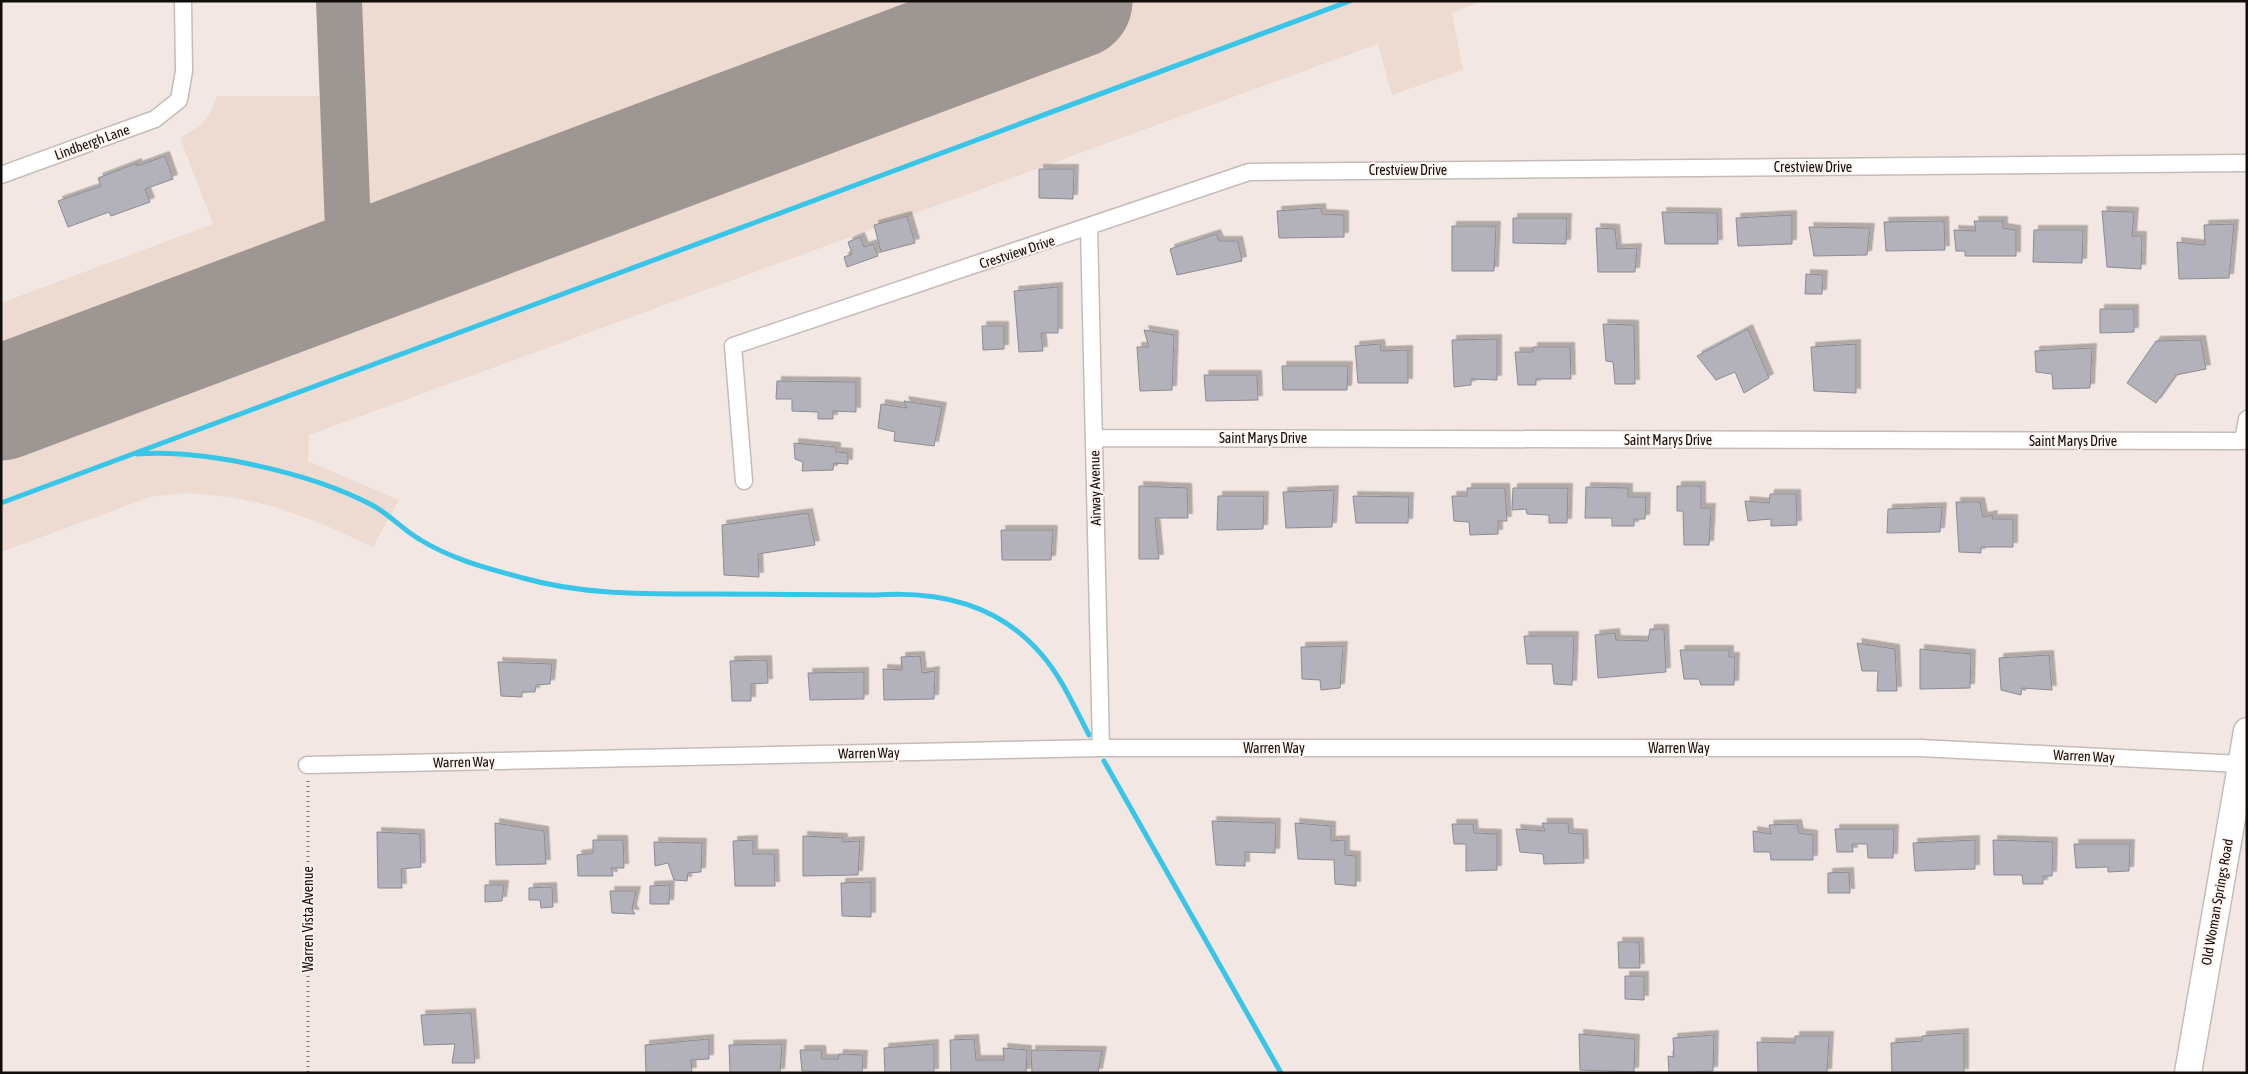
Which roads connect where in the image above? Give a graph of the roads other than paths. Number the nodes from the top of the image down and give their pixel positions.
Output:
1 (183, 1) edge
2 (2247, 163) edge
3 (1, 175) edge
4 (1089, 227) junction
5 (2247, 419) edge
6 (1094, 438) junction
7 (744, 481) dead end
8 (2247, 731) edge
9 (1101, 748) junction
10 (2241, 764) junction
11 (308, 765) road end
12 (2188, 1073) edge

1 - 3 street, Lindbergh Lane
2 - 4 street, Crestview Drive
4 - 6 street, Airway Avenue
4 - 7 street, Crestview Drive
5 - 6 street, Saint Marys Drive
6 - 9 street, Airway Avenue
8 - 10 main road, Old Woman Springs Road
9 - 10 street, Warren Way
9 - 11 street, Warren Way
10 - 12 main road, Old Woman Springs Road

